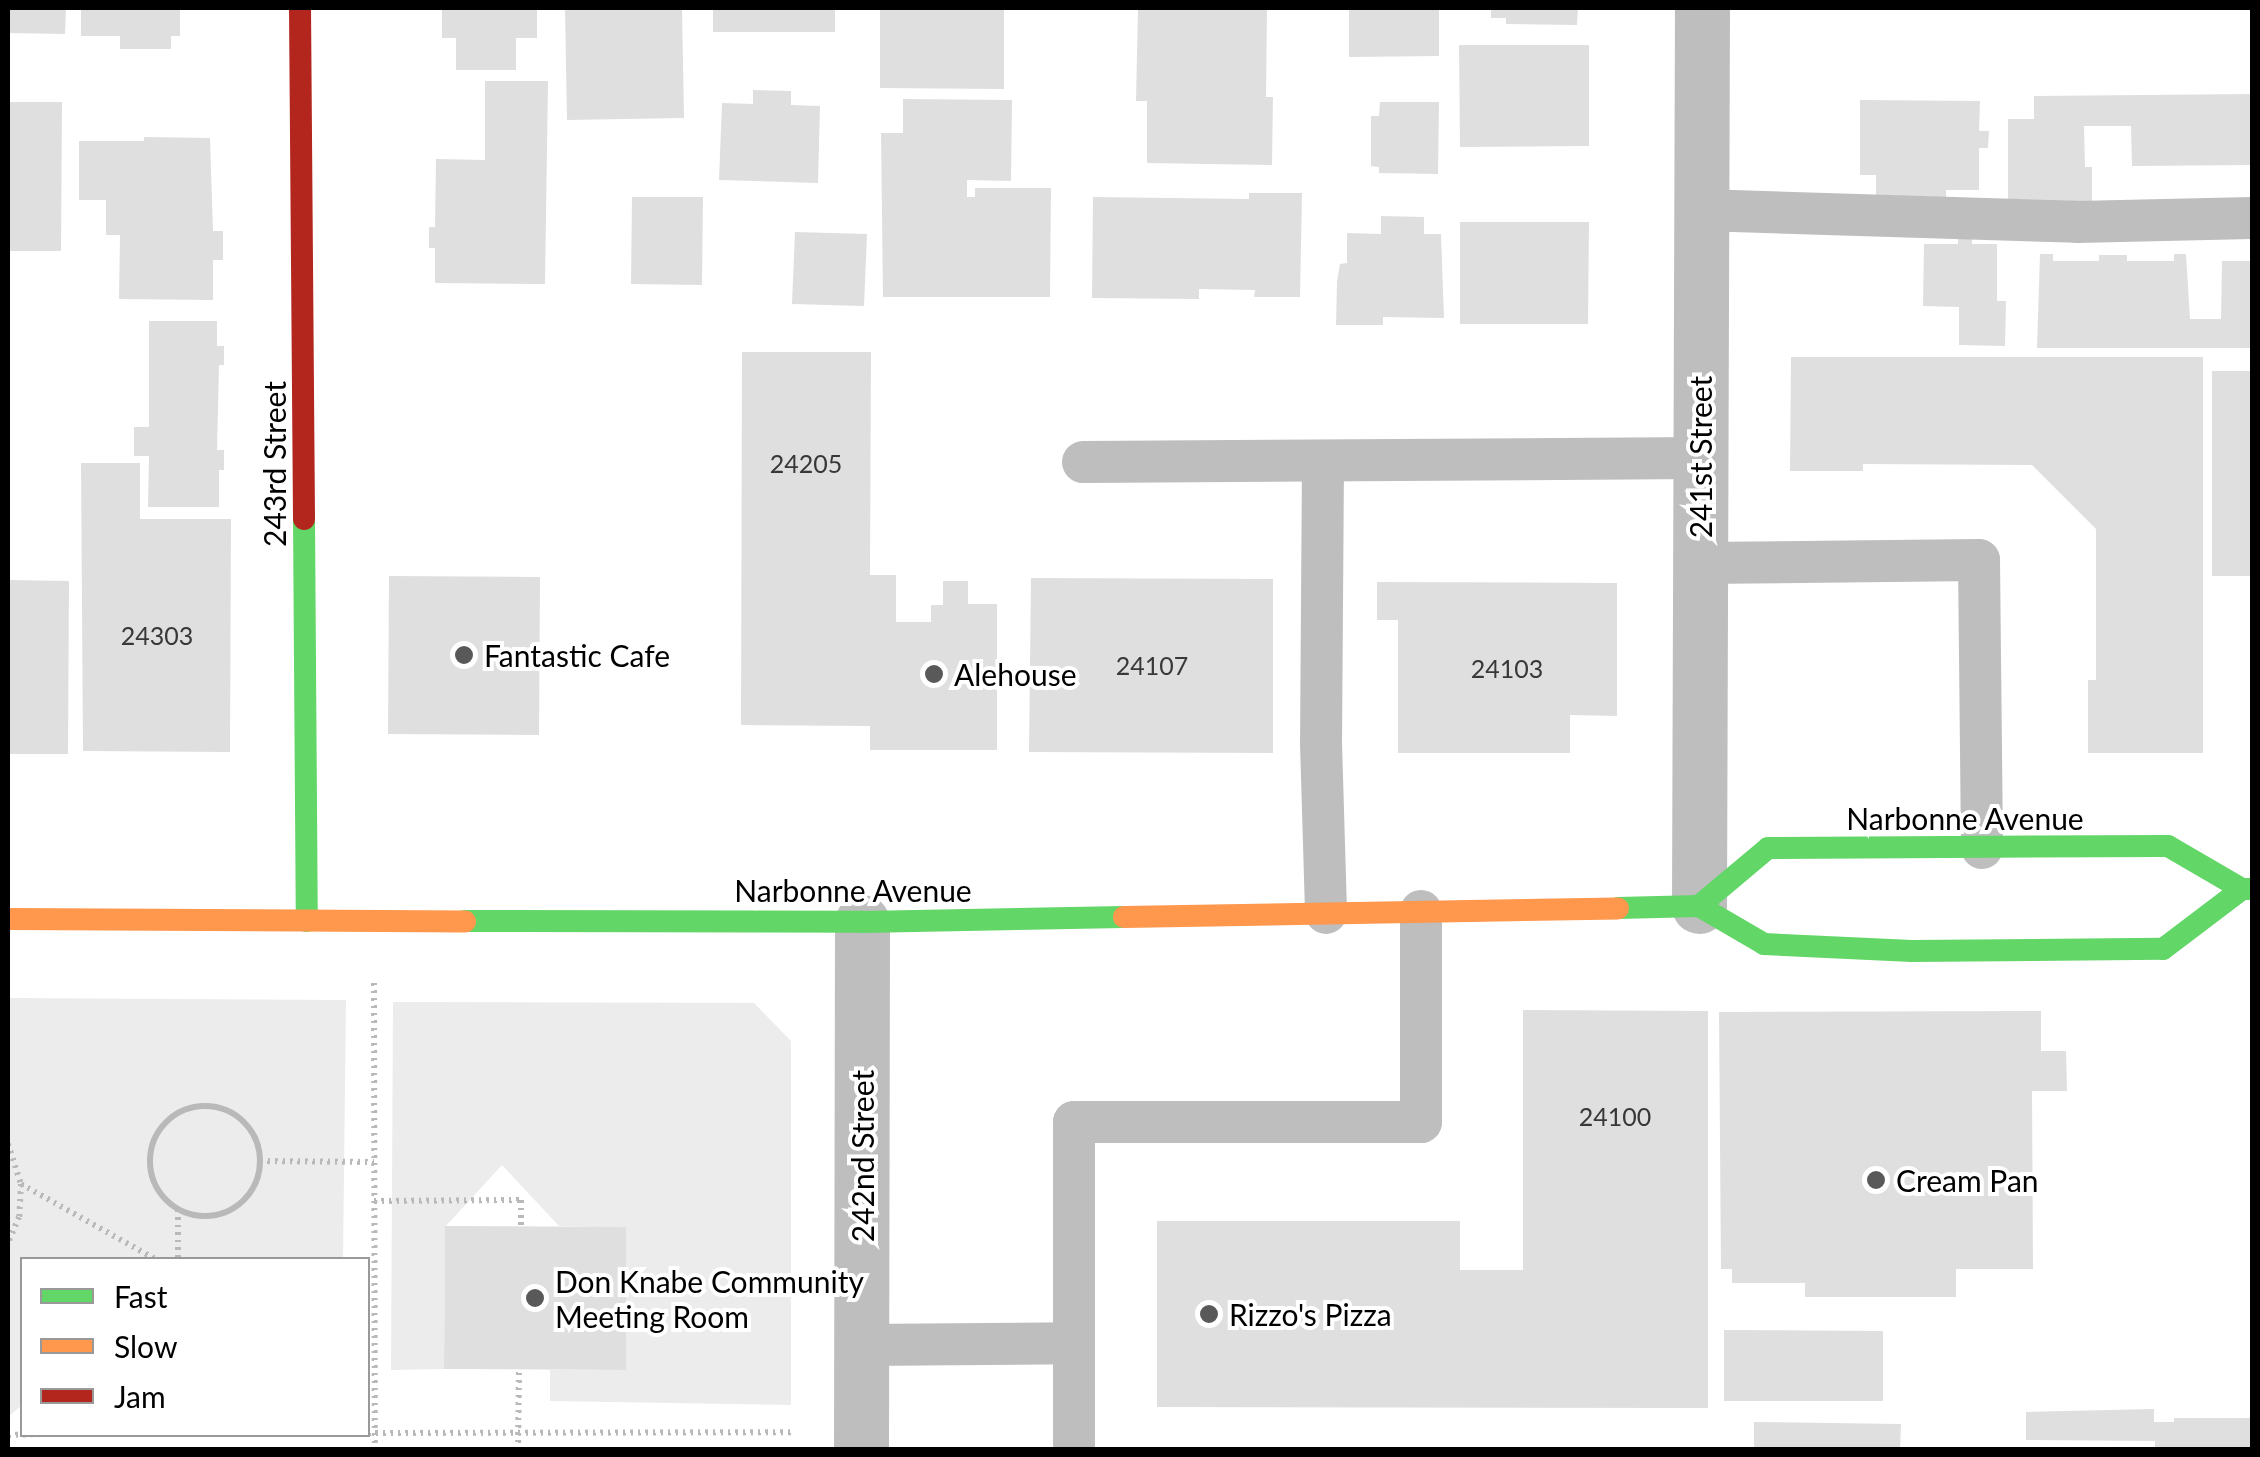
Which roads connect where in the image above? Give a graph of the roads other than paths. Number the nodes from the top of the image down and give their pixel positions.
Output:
1 (300, 8) edge
2 (1702, 8) edge
3 (1701, 210) junction
4 (2252, 218) edge
5 (1700, 458) junction
6 (1323, 461) junction
7 (1083, 462) dead end
8 (1700, 563) junction
9 (1982, 848) junction
10 (2247, 889) edge
11 (1698, 906) junction
12 (1421, 911) junction
13 (1326, 913) junction
14 (8, 919) edge
15 (307, 921) junction
16 (862, 922) junction
17 (1074, 1343) junction
18 (861, 1345) junction
19 (861, 1450) edge
20 (1074, 1450) edge

1 - 15 main road, 243rd Street
2 - 3 street, 241st Street
3 - 4 lane
3 - 5 street, 241st Street
5 - 6 lane
5 - 8 street, 241st Street
6 - 7 lane
6 - 13 lane
8 - 9 lane
8 - 11 street, 241st Street
9 - 10 main road, Narbonne Avenue
9 - 11 main road, Narbonne Avenue
10 - 11 main road, Narbonne Avenue
11 - 12 main road, Narbonne Avenue
12 - 13 main road, Narbonne Avenue
12 - 17 lane
13 - 16 main road, Narbonne Avenue
14 - 15 main road, Narbonne Avenue
15 - 16 main road, Narbonne Avenue
16 - 18 street, 242nd Street
17 - 18 lane
17 - 20 lane
18 - 19 street, 242nd Street

